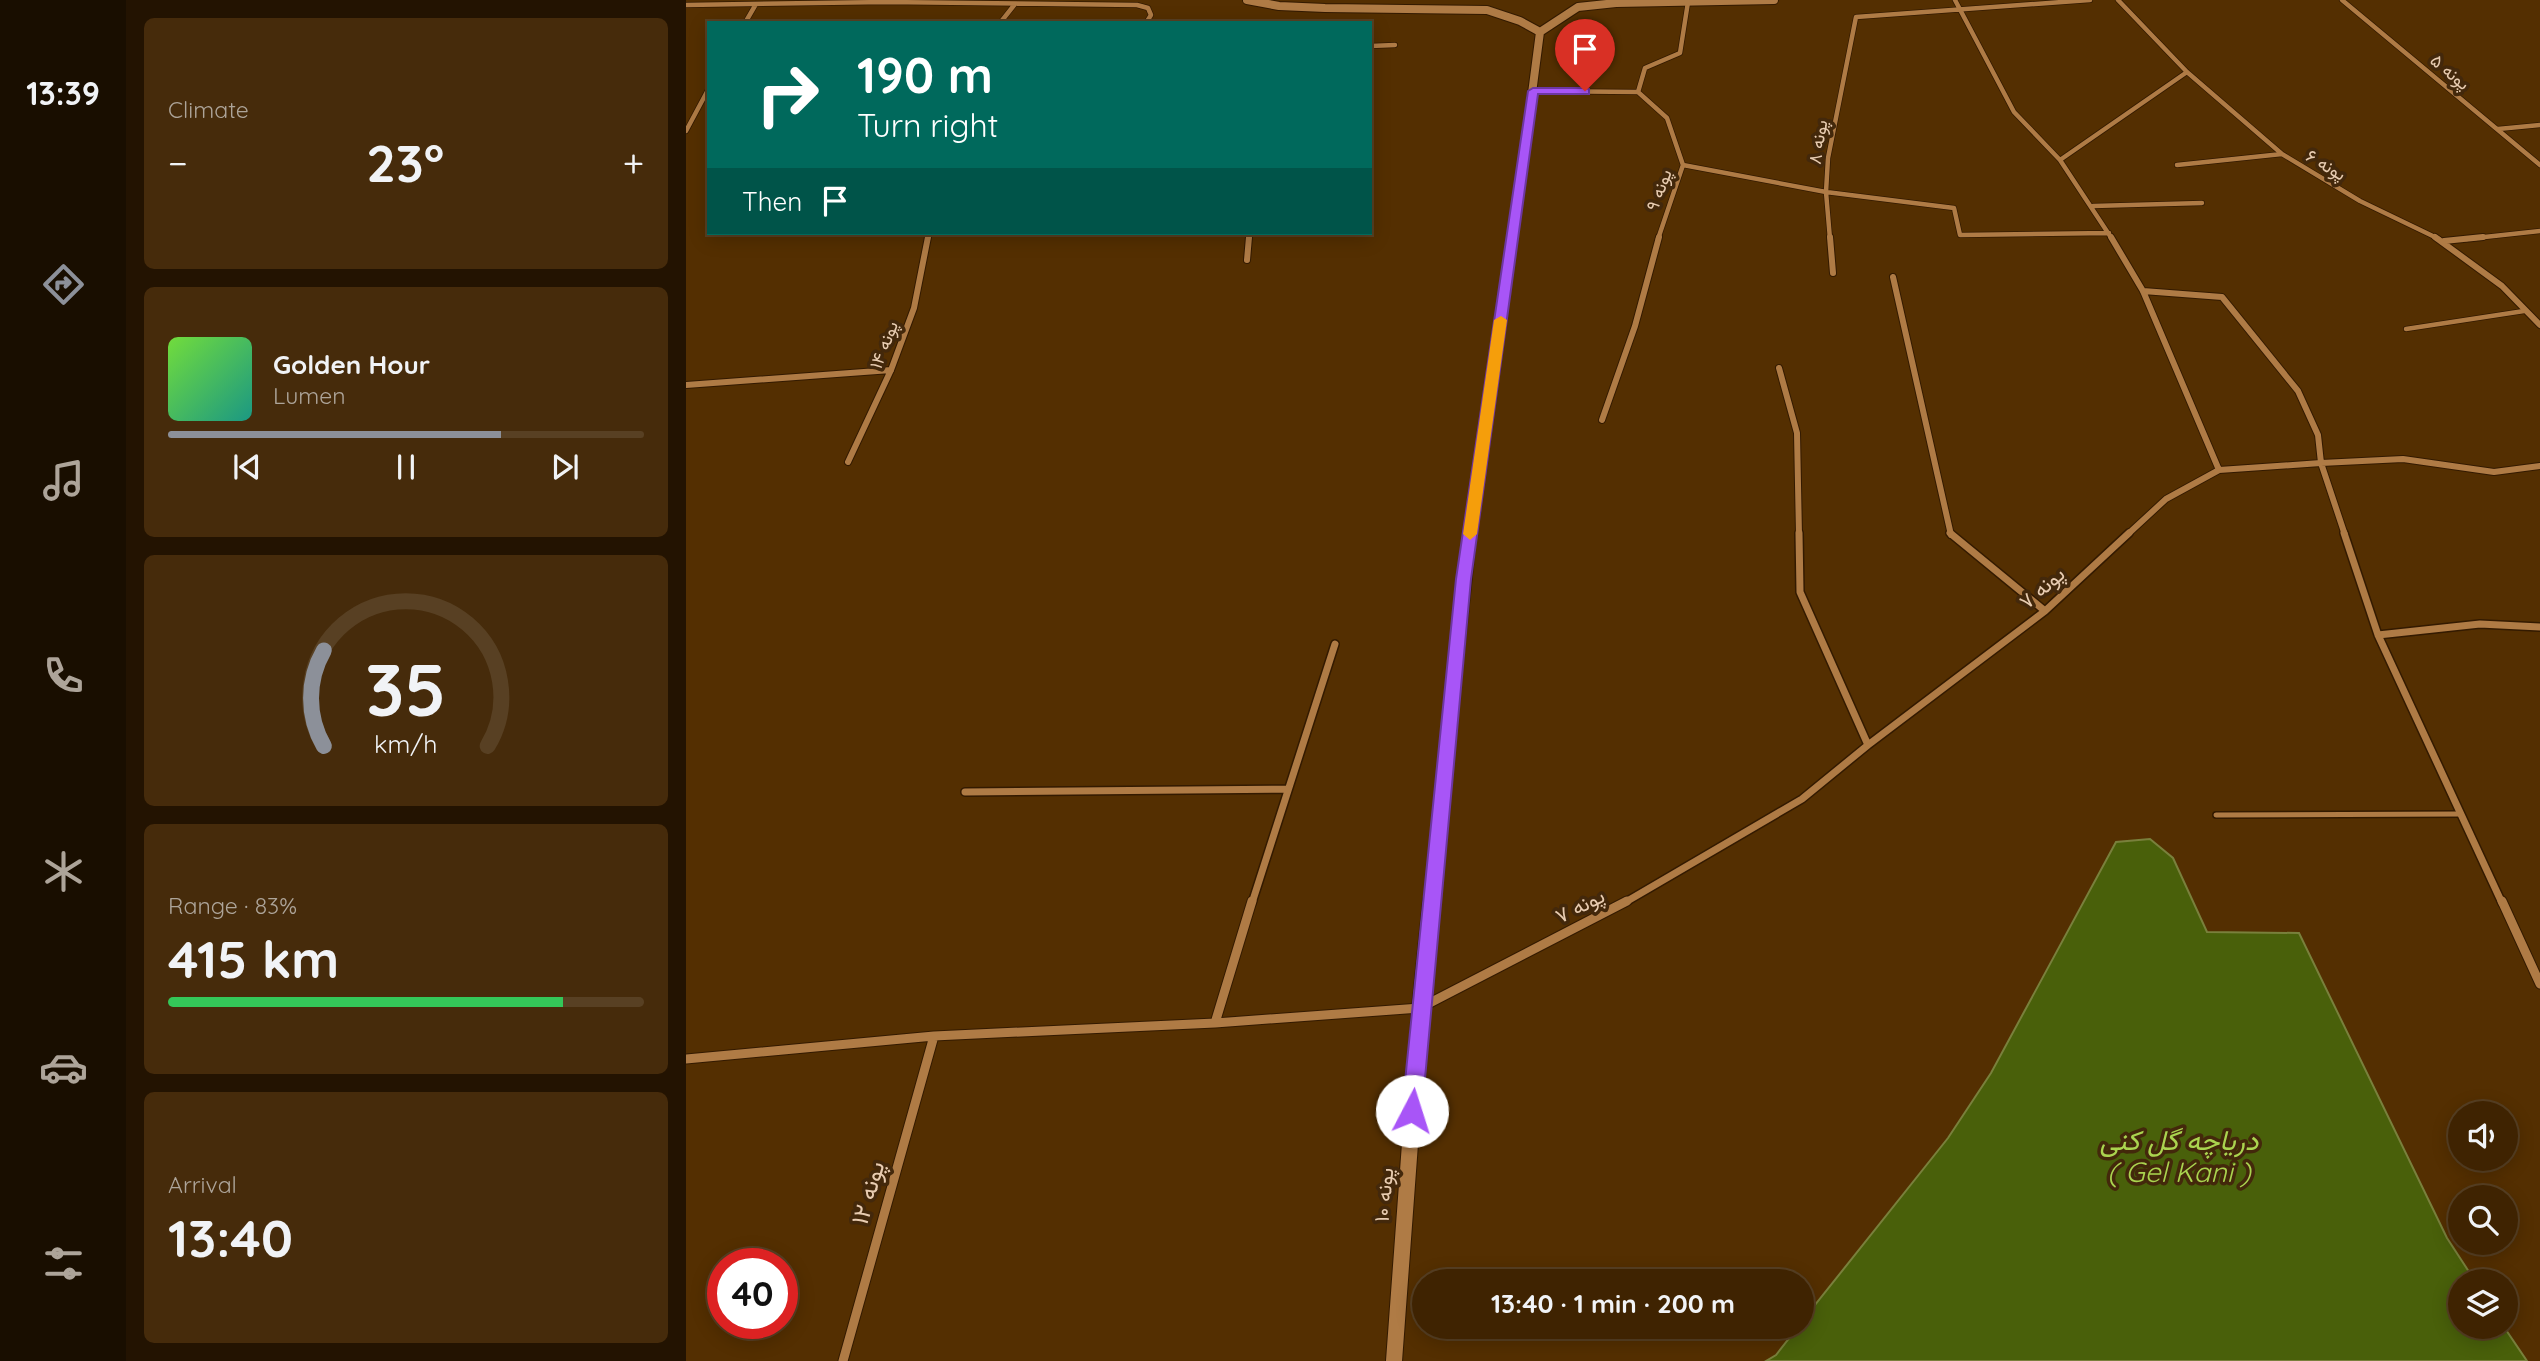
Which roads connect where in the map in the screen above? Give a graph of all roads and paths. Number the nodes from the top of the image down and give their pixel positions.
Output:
1 (1247, 0) edge
2 (1774, 0) edge
3 (1955, 0) edge
4 (2090, 0) edge
5 (2118, 0) edge
6 (2342, 0) edge
7 (1688, 2) edge
8 (756, 4) junction
9 (1015, 4) junction
10 (686, 5) edge
11 (1959, 10) junction
12 (746, 21) edge
13 (1002, 21) edge
14 (1147, 21) edge
15 (1540, 32) junction
16 (1395, 45) dead end
17 (1372, 46) edge
18 (2187, 72) junction
19 (1533, 91) junction
20 (707, 92) edge
21 (1638, 92) junction
22 (2540, 125) edge
23 (2498, 129) junction
24 (686, 131) edge
25 (2282, 155) junction
26 (2060, 160) junction
27 (1684, 165) junction
28 (2177, 165) dead end
29 (2540, 165) edge
30 (1826, 192) junction
31 (2202, 203) dead end
32 (2093, 206) junction
33 (2540, 231) edge
34 (2109, 233) junction
35 (929, 235) edge
36 (1249, 235) edge
37 (2444, 241) junction
38 (1247, 260) dead end
39 (1833, 273) dead end
40 (1893, 277) dead end
41 (2143, 291) junction
42 (2524, 311) junction
43 (2540, 325) edge
44 (2406, 329) dead end
45 (1779, 368) dead end
46 (891, 370) junction
47 (686, 386) edge
48 (1602, 420) dead end
49 (848, 463) dead end
50 (2321, 463) junction
51 (2540, 466) edge
52 (2219, 470) junction
53 (2045, 611) junction
54 (2540, 627) edge
55 (2378, 635) junction
56 (1335, 645) dead end
57 (1868, 745) junction
58 (1287, 789) junction
59 (965, 792) dead end
60 (2460, 814) junction
61 (2216, 815) dead end
62 (2540, 984) edge
63 (1420, 1008) junction
64 (1216, 1023) junction
65 (934, 1036) junction
66 (686, 1059) edge
67 (843, 1361) edge
68 (1394, 1361) edge

1 - 15 street
2 - 7 street
3 - 11 street
4 - 11 street
5 - 18 street, پونه ۶
6 - 23 street, پونه ۵
7 - 15 street
7 - 21 street
8 - 9 street
8 - 10 street
8 - 12 street
9 - 13 street
9 - 14 street
11 - 26 street
11 - 30 street, پونه ۸
15 - 19 street, پونه ۱۰
16 - 17 street
18 - 25 street, پونه ۶
18 - 26 street
19 - 21 street
19 - 63 street, پونه ۱۰
20 - 24 street
21 - 27 street, پونه ۹
22 - 23 street
23 - 29 street, پونه ۵
25 - 28 street
25 - 37 street, پونه ۶
26 - 32 street
27 - 30 street
27 - 48 street, پونه ۹
30 - 34 street
30 - 39 street, پونه ۸
31 - 32 street
32 - 34 street
33 - 37 street
34 - 41 street
35 - 46 street, پونه ۱۴
36 - 38 street
37 - 42 street, پونه ۶
40 - 53 street
41 - 50 street
41 - 52 street
42 - 43 street, پونه ۶
42 - 44 lane
45 - 57 street
46 - 47 street
46 - 49 street, پونه ۱۴
50 - 51 street
50 - 52 street
50 - 55 street
52 - 53 street, پونه ۷
53 - 57 street, پونه ۷
54 - 55 street
55 - 60 street
56 - 58 street
57 - 63 street, پونه ۷
58 - 59 street
58 - 64 street
60 - 61 lane
60 - 62 street
63 - 64 street
63 - 68 street, پونه ۱۰
64 - 65 street
65 - 66 street
65 - 67 street, پونه ۱۲

